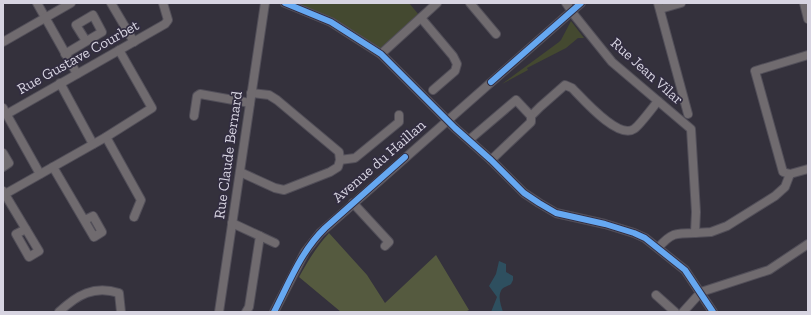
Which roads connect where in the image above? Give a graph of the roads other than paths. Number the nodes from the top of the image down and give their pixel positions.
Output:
1 (37, 3) edge
2 (71, 3) edge
3 (111, 3) edge
4 (163, 3) edge
5 (265, 3) edge
6 (285, 3) edge
7 (437, 3) edge
8 (470, 3) edge
9 (566, 3) edge
10 (581, 3) edge
11 (681, 3) edge
12 (804, 3) edge
13 (659, 6) edge
14 (572, 11) junction
15 (46, 18) junction
16 (421, 18) junction
17 (808, 19) edge
18 (496, 34) dead end
19 (3, 42) edge
20 (86, 42) dead end
21 (134, 42) junction
22 (119, 50) junction
23 (65, 54) junction
24 (381, 54) junction
25 (808, 56) edge
26 (77, 74) junction
27 (60, 83) junction
28 (433, 90) dead end
29 (251, 93) junction
30 (658, 101) junction
31 (250, 103) junction
32 (5, 111) edge
33 (688, 114) dead end
34 (399, 115) dead end
35 (194, 116) dead end
36 (531, 116) junction
37 (447, 120) junction
38 (106, 137) junction
39 (469, 140) junction
40 (93, 144) junction
41 (3, 153) edge
42 (340, 160) junction
43 (491, 160) junction
44 (3, 167) edge
45 (53, 167) junction
46 (808, 168) edge
47 (240, 172) junction
48 (40, 174) junction
49 (790, 174) junction
50 (4, 192) edge
51 (353, 203) junction
52 (134, 217) dead end
53 (85, 220) dead end
54 (232, 224) junction
55 (26, 229) dead end
56 (695, 233) junction
57 (260, 236) junction
58 (275, 243) dead end
59 (808, 244) edge
60 (385, 246) dead end
61 (658, 248) junction
62 (701, 292) junction
63 (656, 294) dead end
64 (61, 310) edge
65 (121, 312) edge
66 (219, 312) edge
67 (246, 312) edge
68 (274, 312) edge
69 (676, 312) edge
70 (683, 312) edge
71 (713, 312) edge

1 - 15 street
2 - 15 street
3 - 21 street
4 - 21 street, Rue Gustave Courbet
5 - 29 street, Rue Claude Bernard
6 - 24 street
7 - 16 street
8 - 18 street
9 - 14 street, Rue Jean Vilar
10 - 14 street, Avenue du Haillan
11 - 13 street
12 - 17 street
13 - 33 street
14 - 30 street, Rue Jean Vilar
14 - 37 street, Avenue du Haillan
15 - 19 street
15 - 23 street
16 - 24 street
16 - 28 street
20 - 23 street
21 - 22 street, Rue Gustave Courbet
22 - 26 street, Rue Gustave Courbet
22 - 38 street
23 - 26 street
24 - 37 street
25 - 49 street
26 - 27 street, Rue Gustave Courbet
27 - 32 street, Rue Gustave Courbet
27 - 40 street
29 - 31 street, Rue Claude Bernard
29 - 42 street
30 - 36 street
30 - 56 street, Rue Jean Vilar
31 - 35 street
31 - 47 street, Rue Claude Bernard
32 - 48 street
34 - 42 street
36 - 39 street
36 - 43 street
37 - 39 street
37 - 51 street, Avenue du Haillan
38 - 40 street
38 - 52 street
39 - 43 street
40 - 45 street
41 - 44 street
42 - 47 street
43 - 61 street
45 - 48 street
45 - 53 street
46 - 49 street
47 - 54 street, Rue Claude Bernard
48 - 50 street
49 - 56 street
50 - 55 street
51 - 60 street
51 - 68 street, Avenue du Haillan
54 - 57 street
54 - 66 street, Rue Claude Bernard
56 - 61 street
57 - 58 street
57 - 67 street
59 - 62 street
61 - 62 street
62 - 70 street
62 - 71 street
63 - 69 street
64 - 65 street

